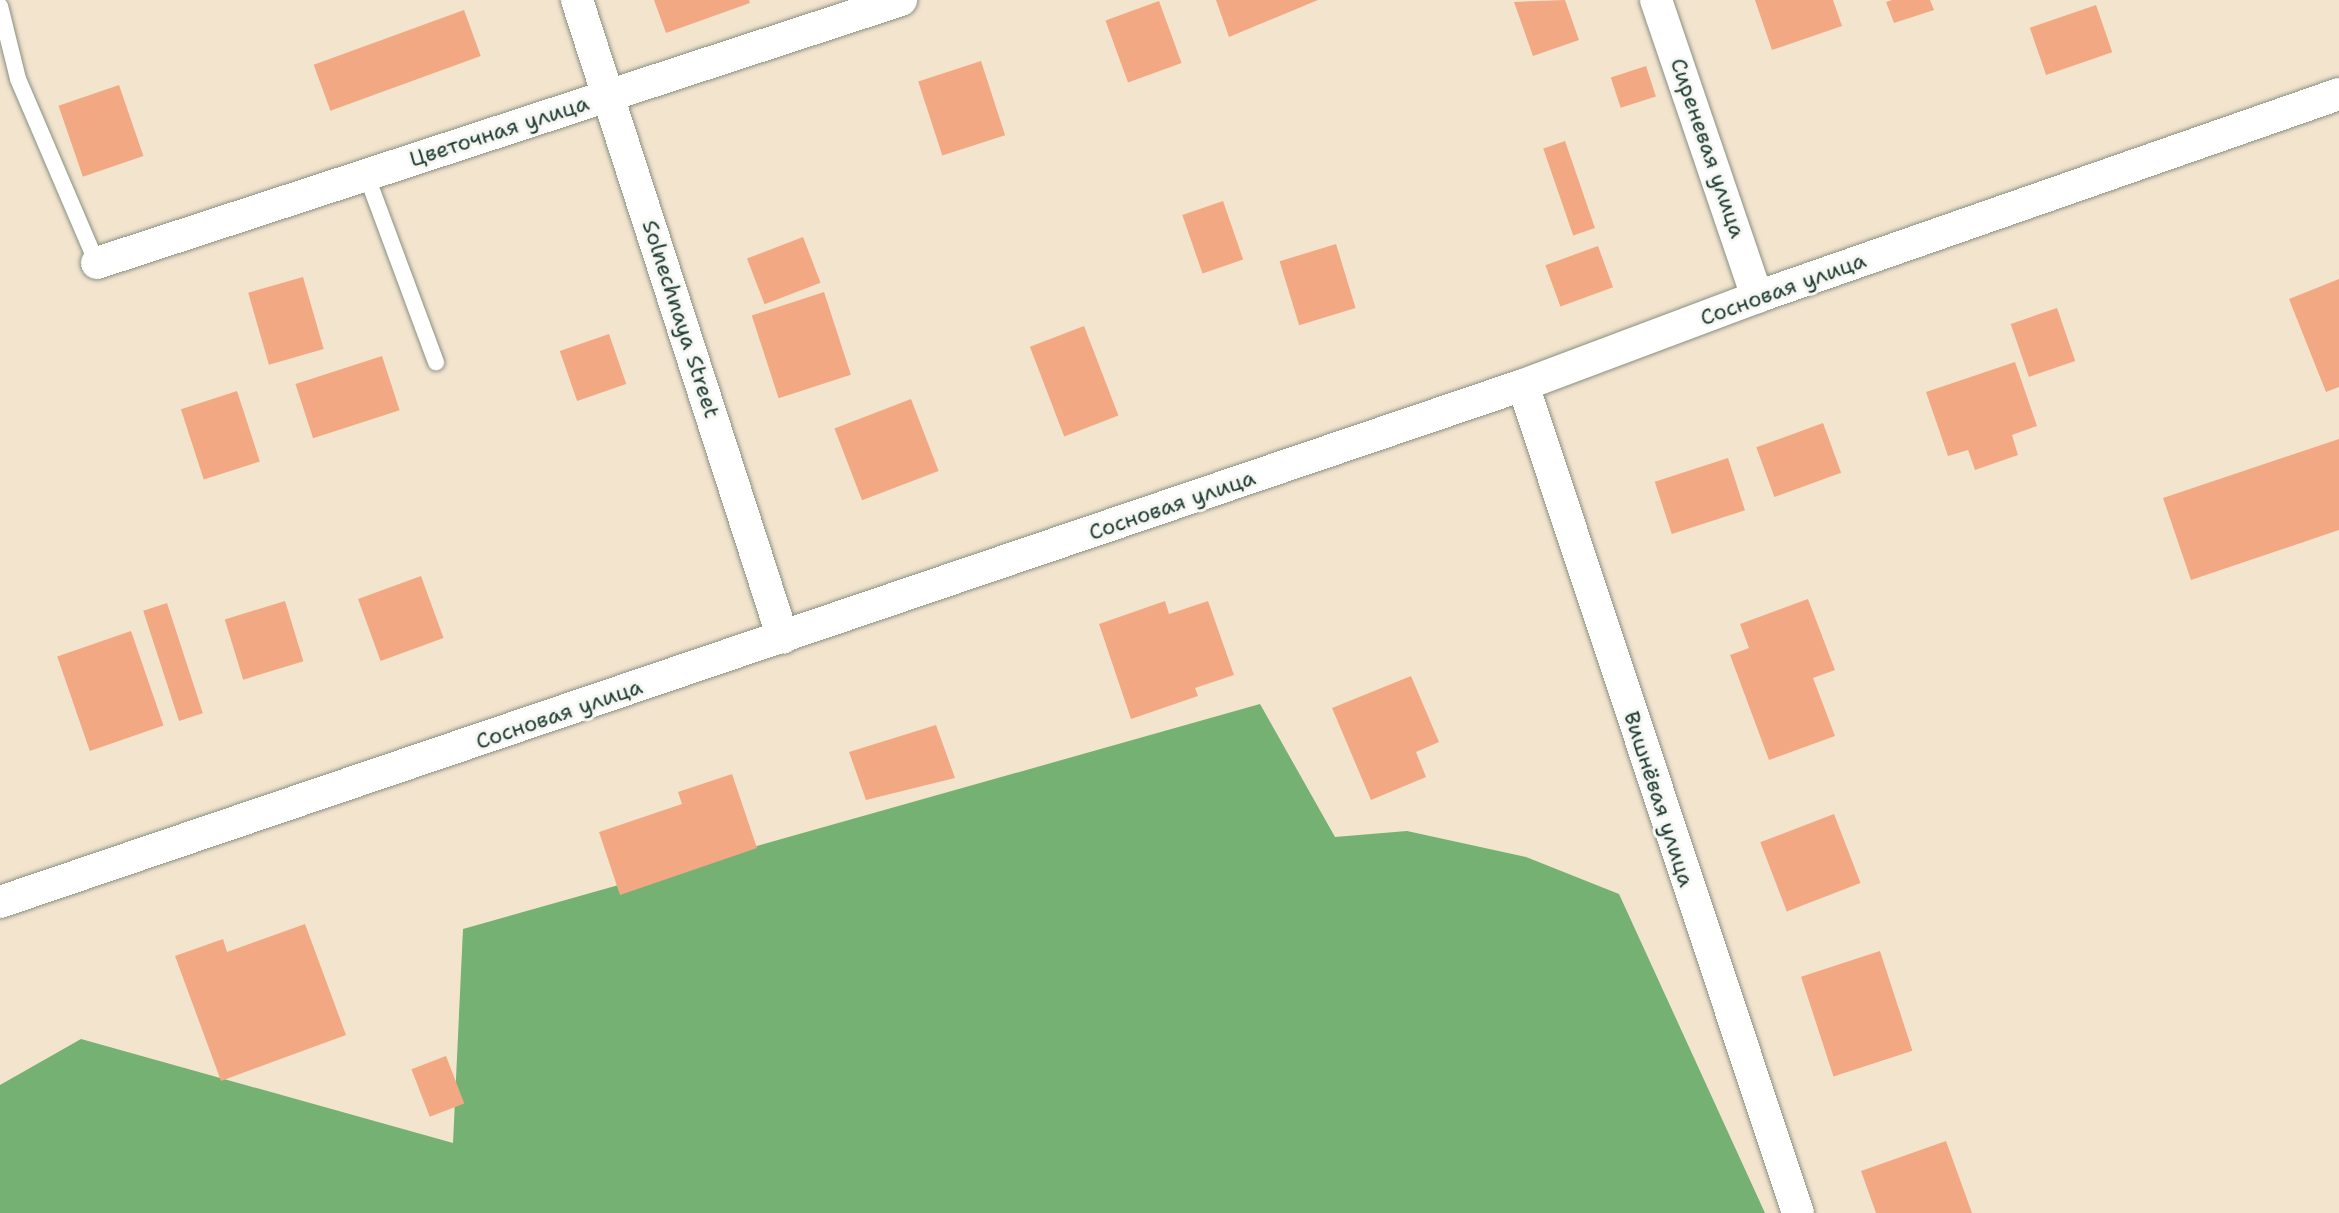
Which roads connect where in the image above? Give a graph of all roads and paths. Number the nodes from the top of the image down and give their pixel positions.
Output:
1 (577, 0) edge
2 (901, 0) edge
3 (1656, 0) edge
4 (0, 6) edge
5 (2339, 94) edge
6 (609, 96) junction
7 (366, 174) junction
8 (97, 263) joint
9 (1757, 297) junction
10 (436, 362) dead end
11 (1523, 385) junction
12 (783, 638) junction
13 (0, 902) edge
14 (1798, 1213) edge

1 - 6 street, Solnechnaya Street
2 - 6 street, Цветочная улица
3 - 9 street, Сиреневая улица
4 - 8 lane
5 - 9 street, Сосновая улица
6 - 7 street, Цветочная улица
6 - 12 street, Solnechnaya Street
7 - 8 street, Цветочная улица
7 - 10 lane
9 - 11 street, Сосновая улица
11 - 12 street, Сосновая улица
11 - 14 street, Вишнёвая улица
12 - 13 street, Сосновая улица

